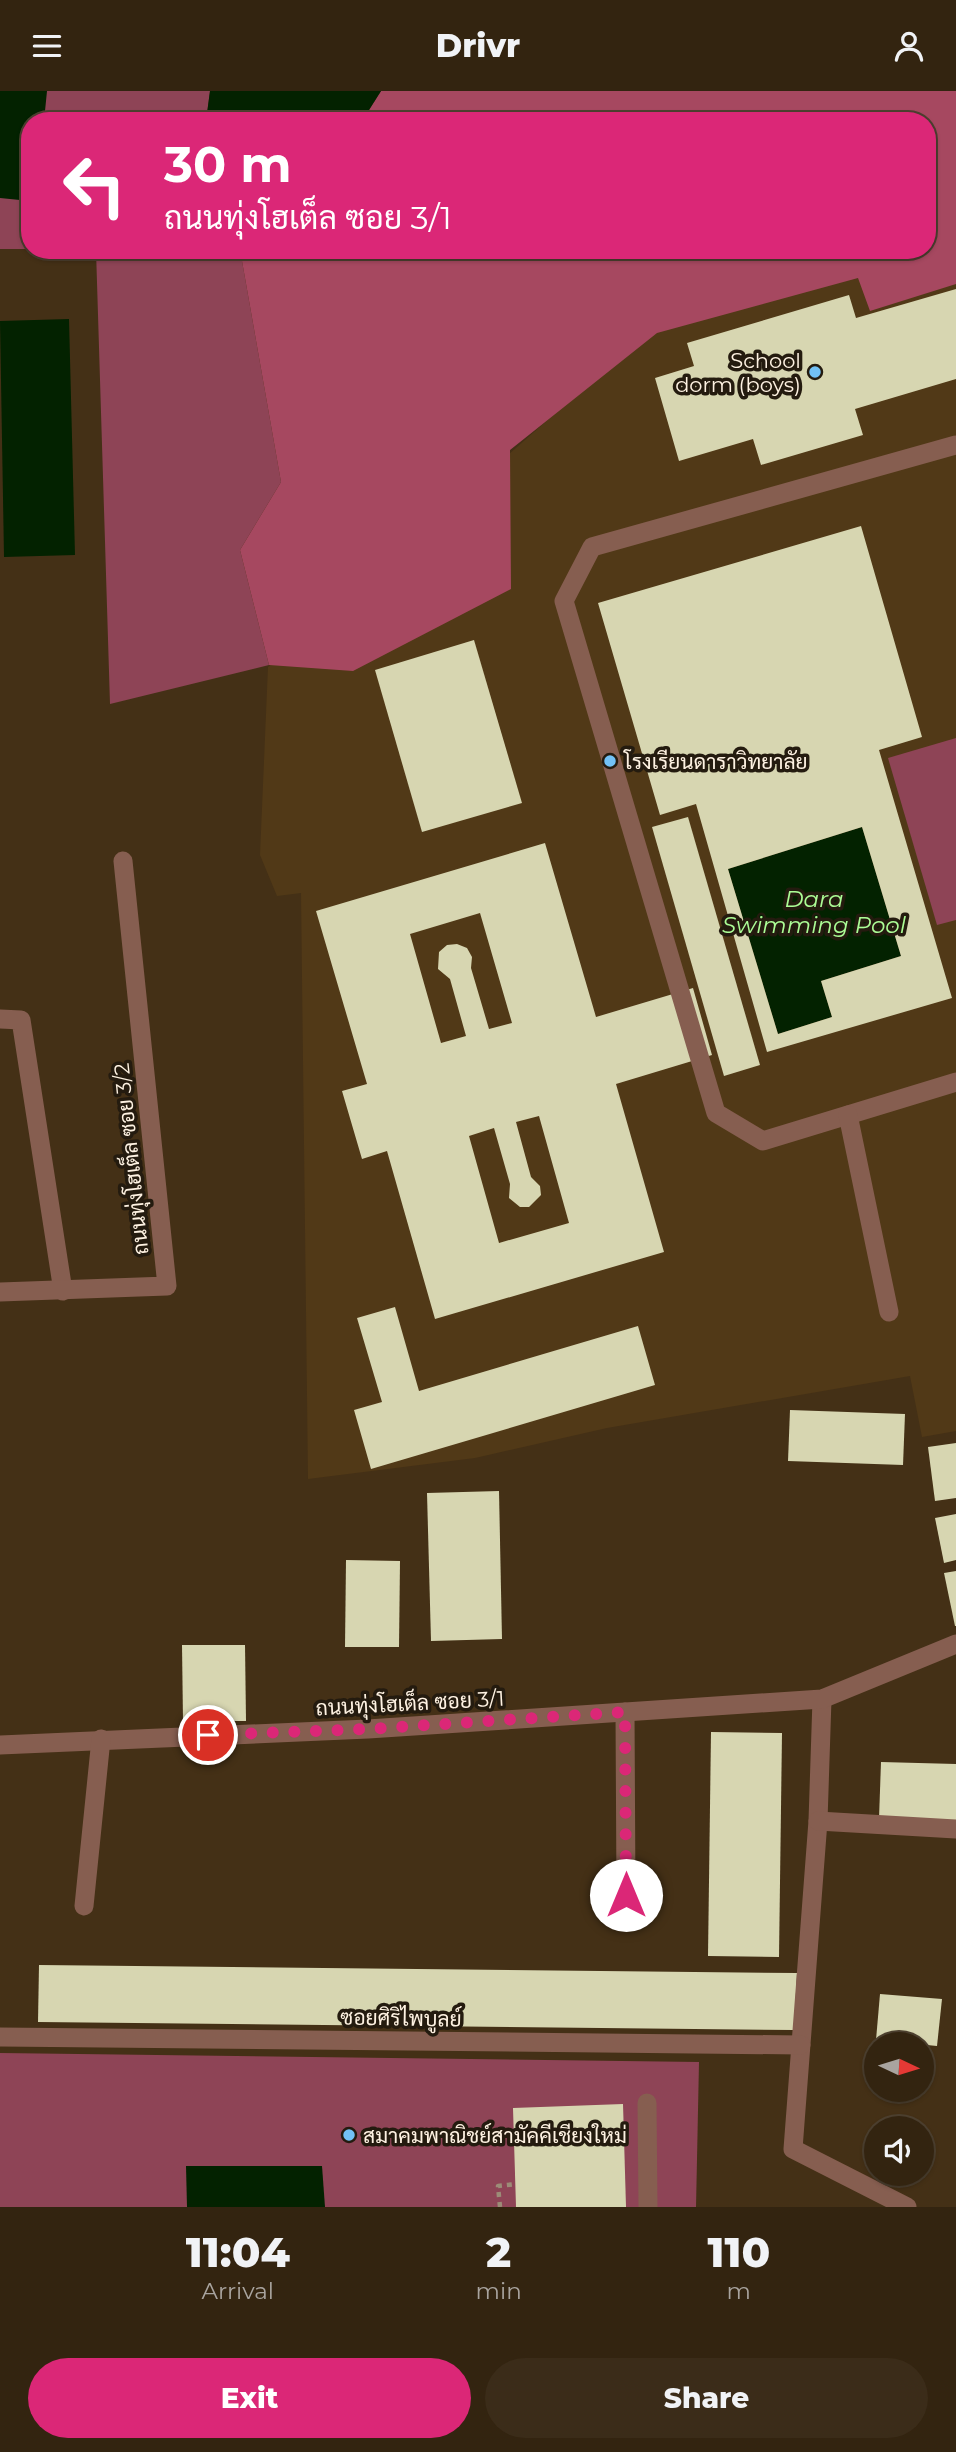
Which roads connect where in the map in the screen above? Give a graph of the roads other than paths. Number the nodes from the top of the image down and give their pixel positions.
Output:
1 (956, 445) edge
2 (123, 861) dead end
3 (0, 1019) edge
4 (956, 1082) edge
5 (848, 1115) junction
6 (63, 1291) junction
7 (0, 1292) edge
8 (889, 1311) dead end
9 (956, 1644) edge
10 (822, 1699) junction
11 (625, 1712) junction
12 (101, 1739) junction
13 (0, 1745) edge
14 (818, 1821) junction
15 (956, 1829) edge
16 (626, 1895) dead end
17 (84, 1906) dead end
18 (0, 2037) edge
19 (801, 2045) junction
20 (647, 2103) dead end
21 (648, 2207) edge
22 (908, 2207) edge

1 - 5 street
2 - 6 street, ถนนทุ่งโฮเต็ล ซอย 3/2
3 - 6 street
4 - 5 street
5 - 8 street
6 - 7 street, ถนนทุ่งโฮเต็ล ซอย 3/2
9 - 10 street, ถนนทุ่งโฮเต็ล ซอย 3/1
10 - 11 street, ถนนทุ่งโฮเต็ล ซอย 3/1
10 - 14 street
11 - 12 street, ถนนทุ่งโฮเต็ล ซอย 3/1
11 - 16 street
12 - 13 street, ถนนทุ่งโฮเต็ล ซอย 3/1
12 - 17 street
14 - 15 street
14 - 19 street
18 - 19 street, ซอยศิริไพบูลย์
19 - 22 street
20 - 21 street

